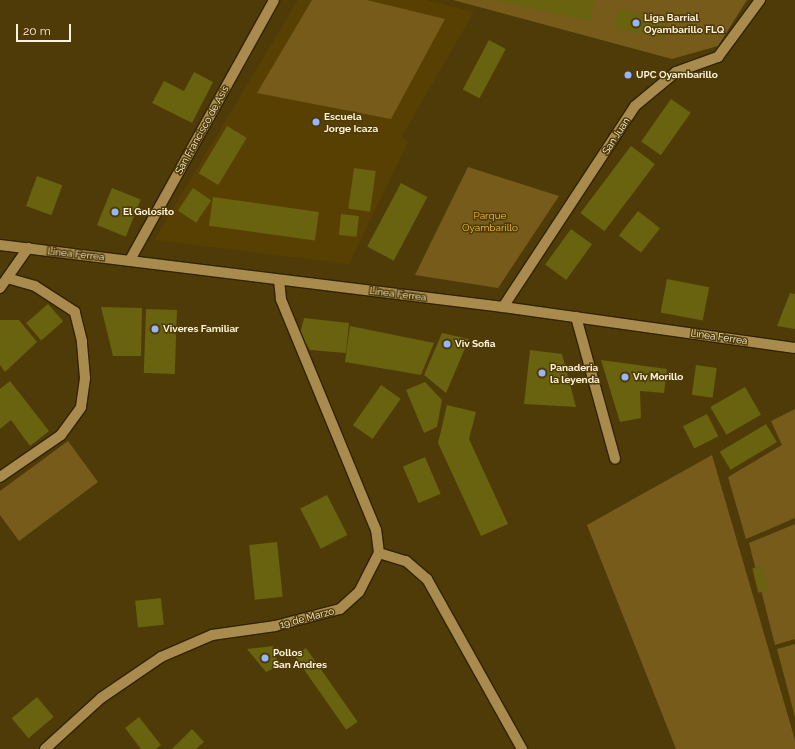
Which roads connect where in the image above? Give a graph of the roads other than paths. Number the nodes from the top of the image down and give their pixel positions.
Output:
1 (274, 0) edge
2 (760, 0) edge
3 (0, 245) edge
4 (28, 248) junction
5 (130, 260) junction
6 (7, 278) junction
7 (279, 280) junction
8 (0, 288) edge
9 (503, 307) junction
10 (576, 317) junction
11 (795, 348) edge
12 (615, 459) dead end
13 (0, 477) edge
14 (379, 553) junction
15 (45, 749) edge
16 (522, 749) edge

1 - 5 street, San Francisco de Asis
2 - 9 street, San Juan
3 - 4 street, Linea Ferrea
4 - 5 street, Linea Ferrea
4 - 6 street
5 - 7 street, Linea Ferrea
6 - 8 street
6 - 13 street
7 - 9 street, Linea Ferrea
7 - 14 street
9 - 10 street, Linea Ferrea
10 - 11 street, Linea Ferrea
10 - 12 street
14 - 15 street, 19 de Marzo
14 - 16 street

